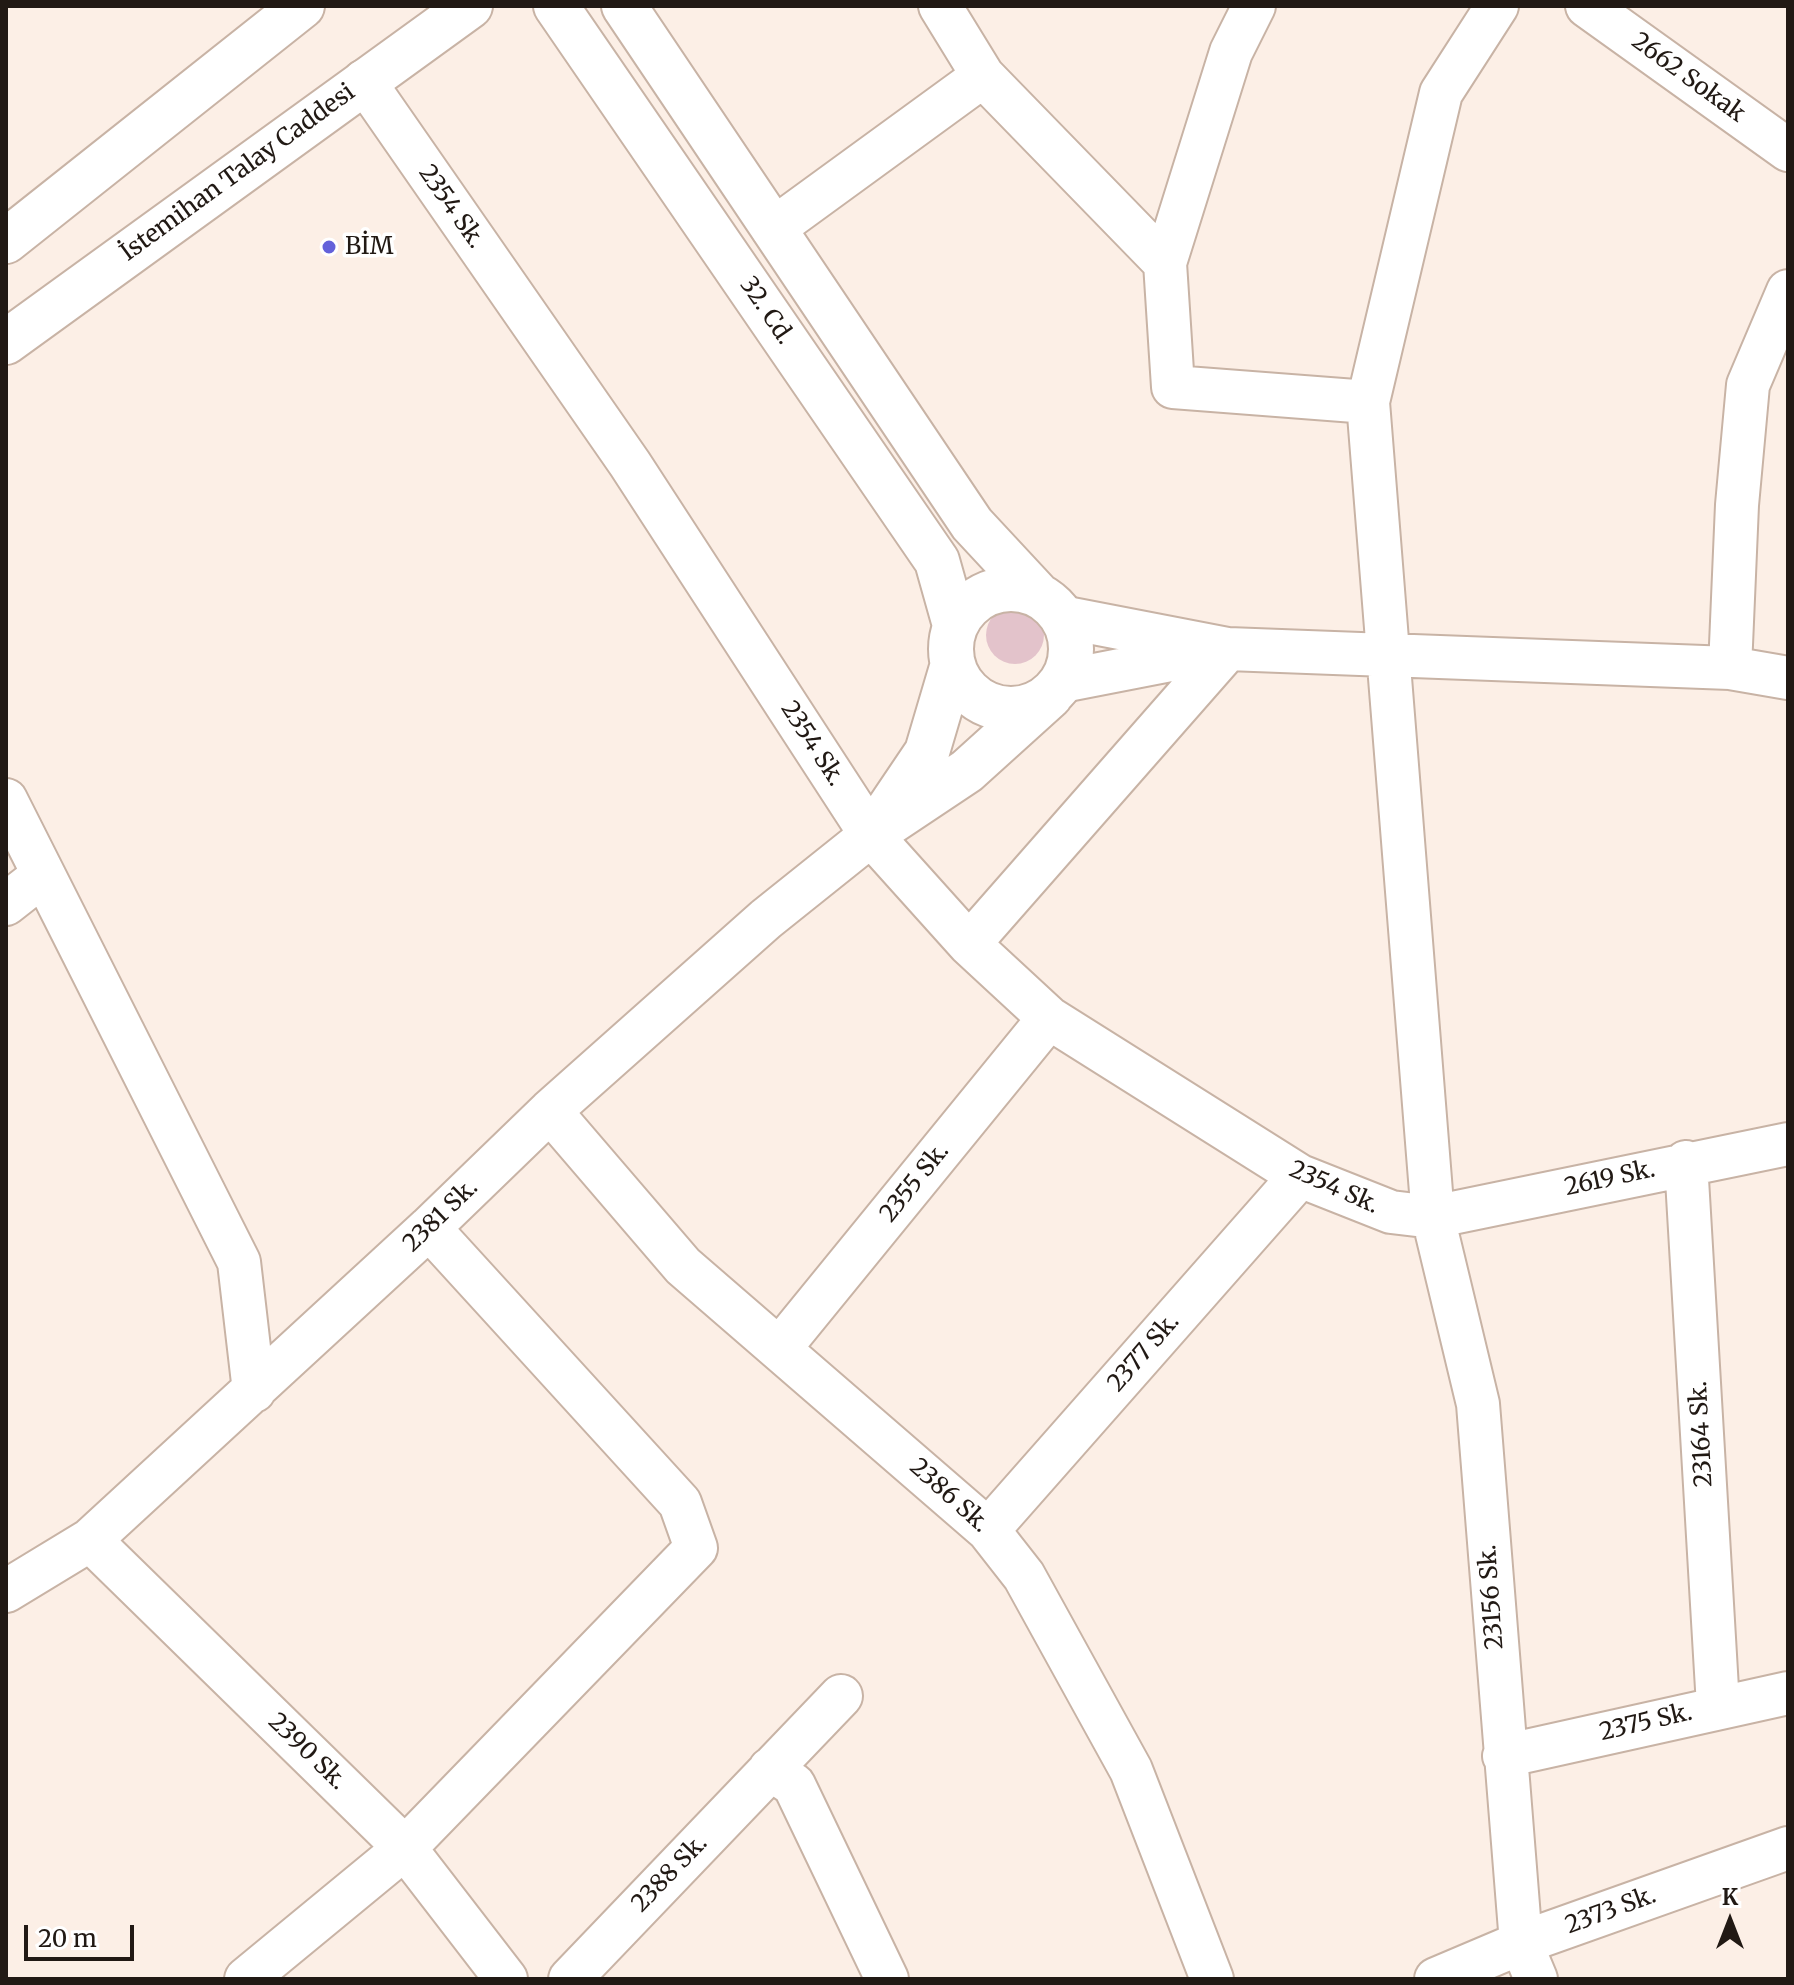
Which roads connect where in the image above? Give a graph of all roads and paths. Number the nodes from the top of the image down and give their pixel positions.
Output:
1 (302, 6) edge
2 (470, 6) edge
3 (556, 6) edge
4 (624, 6) edge
5 (940, 6) edge
6 (1254, 6) edge
7 (1497, 6) edge
8 (1587, 6) edge
9 (983, 76) junction
10 (364, 81) junction
11 (1788, 150) edge
12 (773, 229) junction
13 (6, 241) edge
14 (1165, 263) junction
15 (1788, 291) edge
16 (6, 342) edge
17 (1368, 402) junction
18 (1050, 606) junction
19 (954, 645) junction
20 (1228, 649) junction
21 (1390, 655) junction
22 (1730, 668) junction
23 (1788, 678) edge
24 (1056, 688) junction
25 (6, 800) edge
26 (871, 835) junction
27 (43, 875) junction
28 (6, 904) edge
29 (969, 944) junction
30 (1049, 1018) junction
31 (550, 1111) junction
32 (1788, 1144) edge
33 (1686, 1162) junction
34 (1300, 1176) junction
35 (1433, 1217) junction
36 (429, 1228) junction
37 (780, 1348) junction
38 (254, 1391) junction
39 (988, 1530) junction
40 (90, 1540) junction
41 (6, 1591) edge
42 (1788, 1693) edge
43 (841, 1696) dead end
44 (1718, 1706) junction
45 (1504, 1756) junction
46 (770, 1769) junction
47 (405, 1848) junction
48 (1788, 1848) edge
49 (1529, 1961) edge
50 (246, 1979) edge
51 (506, 1979) edge
52 (570, 1979) edge
53 (887, 1979) edge
54 (1212, 1979) edge
55 (1436, 1979) edge

1 - 13 street
2 - 10 street, İstemihan Talay Caddesi
3 - 19 street, 32. Cd.
4 - 12 street
5 - 9 street
6 - 14 street
7 - 17 street, 23156 Sk.
8 - 11 street, 2662 Sokak
9 - 12 street
9 - 14 street
10 - 16 street, İstemihan Talay Caddesi
10 - 26 street, 2354 Sk.
12 - 18 street
14 - 17 street
15 - 22 street
17 - 21 street, 23156 Sk.
18 - 19 street
18 - 20 street
18 - 24 street
19 - 24 street
19 - 26 street
20 - 21 street
20 - 24 street
20 - 29 street
21 - 22 street
21 - 35 street, 23156 Sk.
22 - 23 street
24 - 26 street
25 - 27 street
26 - 29 street, 2354 Sk.
26 - 31 street, 2381 Sk.
27 - 28 street
27 - 38 street
29 - 30 street, 2354 Sk.
30 - 34 street, 2354 Sk.
30 - 37 street, 2355 Sk.
31 - 36 street, 2381 Sk.
31 - 37 street, 2386 Sk.
32 - 33 street, 2619 Sk.
33 - 35 street, 2619 Sk.
33 - 44 street, 23164 Sk.
34 - 35 street, 2354 Sk.
34 - 39 street, 2377 Sk.
35 - 45 street, 23156 Sk.
36 - 38 street, 2381 Sk.
36 - 47 street
37 - 39 street, 2386 Sk.
38 - 40 street, 2381 Sk.
39 - 54 street, 2386 Sk.
40 - 41 street, 2381 Sk.
40 - 47 street, 2390 Sk.
42 - 44 street, 2375 Sk.
43 - 46 street, 2388 Sk.
44 - 45 street, 2375 Sk.
45 - 49 street, 23156 Sk.
46 - 52 street, 2388 Sk.
46 - 53 street
47 - 50 street
47 - 51 street, 2390 Sk.
48 - 49 street, 2373 Sk.
49 - 55 street, 2373 Sk.

